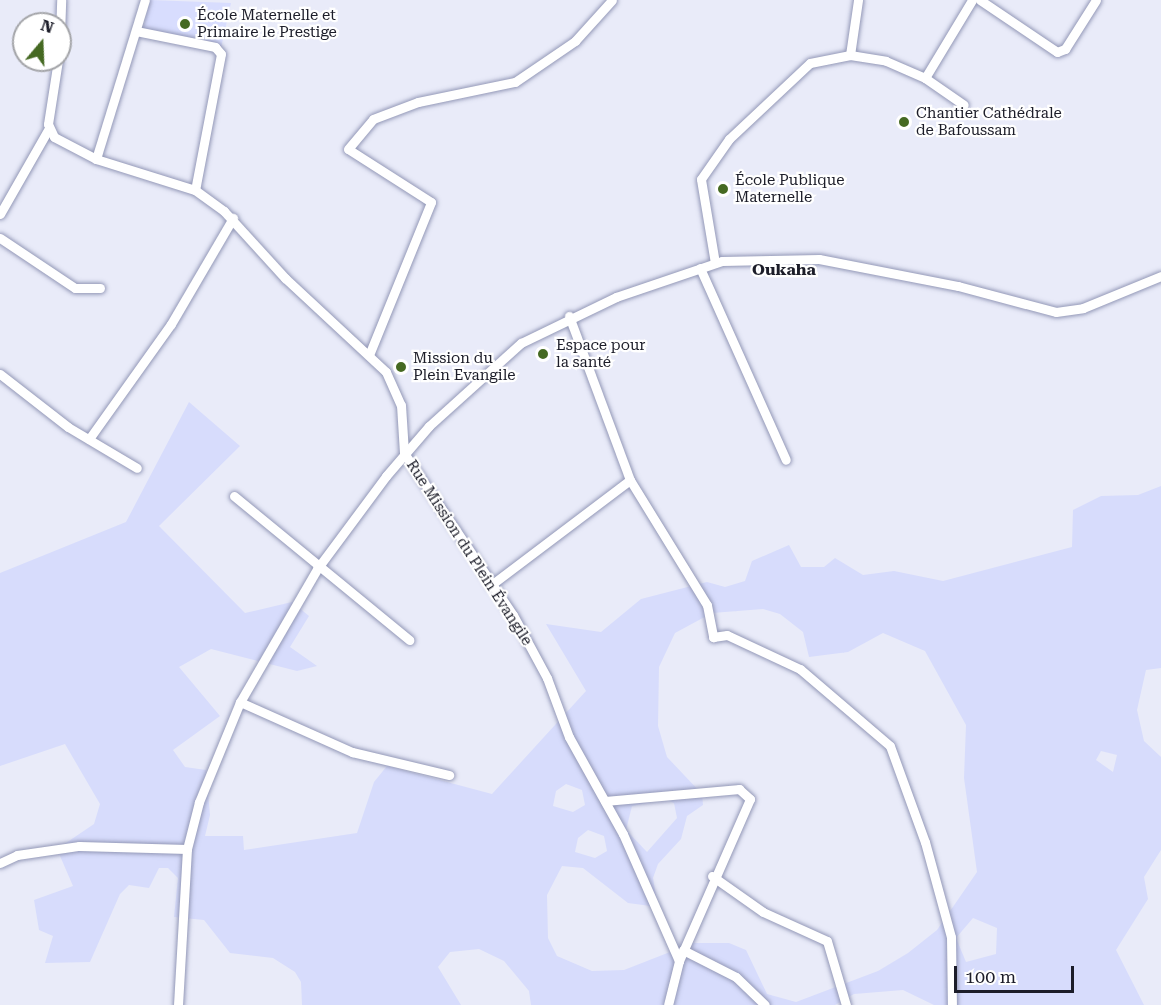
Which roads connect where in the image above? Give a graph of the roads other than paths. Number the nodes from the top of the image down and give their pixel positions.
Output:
1 (145, 0) edge
2 (612, 0) edge
3 (858, 0) edge
4 (972, 0) edge
5 (980, 0) edge
6 (1096, 0) edge
7 (136, 31) junction
8 (850, 55) junction
9 (56, 72) edge
10 (925, 78) junction
11 (964, 105) dead end
12 (48, 130) junction
13 (96, 159) junction
14 (195, 190) junction
15 (0, 214) edge
16 (233, 218) junction
17 (0, 238) edge
18 (715, 263) junction
19 (700, 268) junction
20 (1161, 276) edge
21 (100, 288) dead end
22 (569, 316) junction
23 (369, 355) junction
24 (0, 374) edge
25 (89, 439) junction
26 (404, 453) junction
27 (786, 460) dead end
28 (137, 468) dead end
29 (630, 480) junction
30 (234, 496) dead end
31 (317, 569) junction
32 (491, 585) junction
33 (409, 640) dead end
34 (240, 702) junction
35 (449, 775) dead end
36 (605, 801) junction
37 (187, 849) junction
38 (0, 862) edge
39 (712, 876) junction
40 (683, 950) junction
41 (679, 961) junction
42 (178, 1005) edge
43 (668, 1005) edge
44 (765, 1005) edge
45 (846, 1005) edge
46 (952, 1005) edge

1 - 7 street
2 - 23 street
3 - 8 street
4 - 10 street
5 - 6 street
7 - 13 street
7 - 14 street
8 - 10 street
8 - 18 street
9 - 12 street
10 - 11 street
12 - 13 street, Rue Mission du Plein Évangile
12 - 15 street
13 - 14 street, Rue Mission du Plein Évangile
14 - 16 street, Rue Mission du Plein Évangile
16 - 23 street, Rue Mission du Plein Évangile
16 - 25 street
17 - 21 street
18 - 19 street
18 - 20 street
19 - 22 street
19 - 27 street
22 - 26 street
22 - 29 street
23 - 26 street, Rue Mission du Plein Évangile
24 - 25 street
25 - 28 street
26 - 31 street
26 - 32 street, Rue Mission du Plein Évangile
29 - 32 street
29 - 46 street
30 - 31 street
31 - 33 street
31 - 34 street
32 - 36 street, Rue Mission du Plein Évangile
34 - 35 street
34 - 37 street
36 - 39 street
36 - 41 street, Rue Mission du Plein Évangile
37 - 38 street
37 - 42 street
39 - 40 street
39 - 45 street
40 - 41 street
40 - 44 street
41 - 43 street

